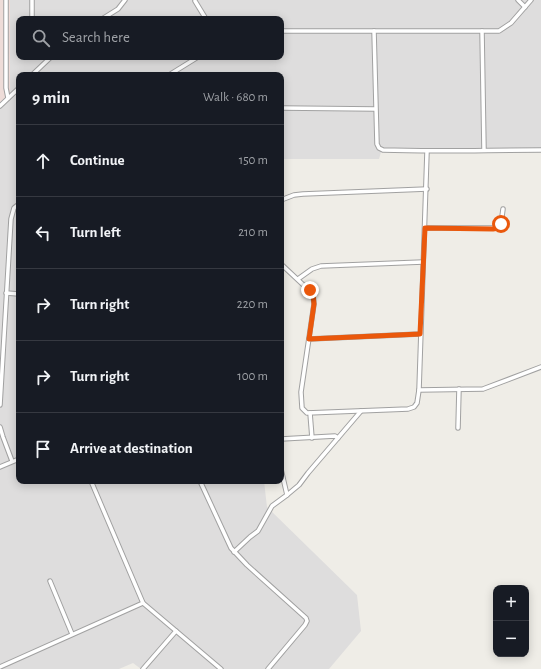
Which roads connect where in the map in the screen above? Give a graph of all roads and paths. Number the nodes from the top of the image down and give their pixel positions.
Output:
1 (6, 0) edge
2 (32, 0) edge
3 (125, 0) edge
4 (518, 0) edge
5 (531, 0) edge
6 (195, 1) dead end
7 (526, 7) junction
8 (32, 16) edge
9 (107, 16) edge
10 (204, 16) edge
11 (284, 31) edge
12 (374, 31) junction
13 (482, 31) junction
14 (45, 60) edge
15 (193, 60) edge
16 (35, 72) edge
17 (174, 72) edge
18 (16, 91) edge
19 (8, 98) junction
20 (0, 106) edge
21 (284, 108) edge
22 (376, 109) junction
23 (484, 150) junction
24 (541, 150) edge
25 (427, 152) junction
26 (427, 189) junction
27 (284, 199) edge
28 (16, 206) edge
29 (503, 208) dead end
30 (425, 228) junction
31 (423, 262) junction
32 (284, 267) edge
33 (298, 279) junction
34 (6, 293) junction
35 (16, 294) edge
36 (420, 334) junction
37 (309, 339) junction
38 (541, 367) edge
39 (419, 390) junction
40 (459, 390) junction
41 (0, 405) edge
42 (361, 411) junction
43 (310, 413) junction
44 (0, 427) edge
45 (458, 428) dead end
46 (312, 438) junction
47 (338, 438) junction
48 (284, 439) edge
49 (16, 460) edge
50 (12, 461) junction
51 (0, 467) edge
52 (284, 482) edge
53 (92, 484) edge
54 (201, 484) edge
55 (287, 495) junction
56 (234, 552) junction
57 (50, 581) dead end
58 (143, 603) junction
59 (176, 631) junction
60 (72, 634) junction
61 (0, 667) edge
62 (143, 669) edge
63 (221, 669) edge
64 (268, 669) edge

1 - 19 street
2 - 8 street
3 - 9 street
4 - 7 street
5 - 7 street
6 - 10 street
7 - 13 street
11 - 12 street
12 - 13 street
12 - 22 street
13 - 23 street
14 - 16 street
15 - 17 street
18 - 19 street
19 - 20 street
21 - 22 street
22 - 25 street
23 - 24 street
23 - 25 street
25 - 26 street
26 - 27 street
26 - 30 street
28 - 34 street
29 - 30 street
30 - 31 street
31 - 33 street
31 - 36 street
32 - 33 street
33 - 37 street
34 - 35 street
34 - 41 street
36 - 37 street
36 - 39 street
37 - 43 street
38 - 40 street
39 - 40 street
39 - 42 street
40 - 45 street
42 - 43 street
42 - 47 street
43 - 46 street
44 - 50 street
46 - 47 street
46 - 48 street
47 - 55 street
49 - 50 street
50 - 51 street
52 - 55 street
53 - 58 street
54 - 56 street
55 - 56 street
56 - 64 street
57 - 60 street
58 - 59 street
58 - 60 street
59 - 62 street
59 - 63 street
60 - 61 street

